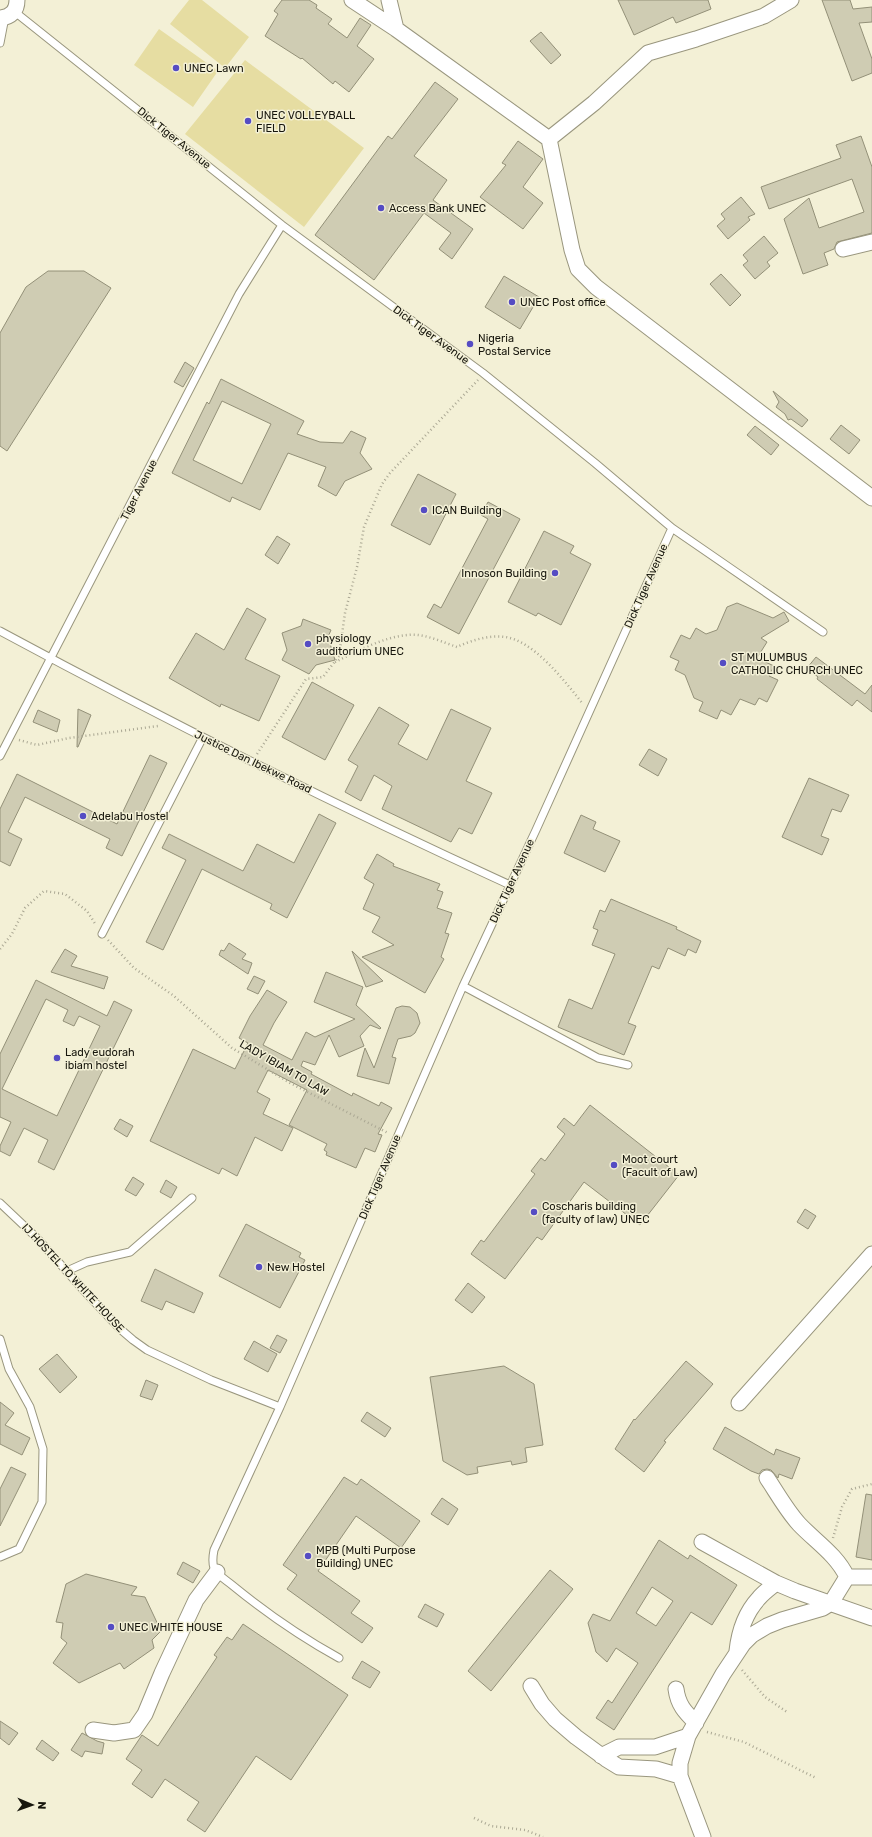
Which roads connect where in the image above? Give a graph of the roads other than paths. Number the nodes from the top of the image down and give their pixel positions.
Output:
1 (352, 0) edge
2 (389, 0) edge
3 (791, 0) edge
4 (9, 12) edge
5 (396, 29) junction
6 (0, 43) edge
7 (548, 139) junction
8 (282, 225) junction
9 (872, 242) edge
10 (843, 249) dead end
11 (872, 498) edge
12 (672, 528) junction
13 (0, 631) edge
14 (823, 632) dead end
15 (52, 659) junction
16 (203, 737) junction
17 (0, 756) edge
18 (510, 885) junction
19 (102, 934) road end
20 (463, 986) junction
21 (628, 1065) dead end
22 (192, 1198) dead end
23 (0, 1203) edge
24 (872, 1254) edge
25 (67, 1271) junction
26 (0, 1339) edge
27 (739, 1403) dead end
28 (280, 1407) junction
29 (767, 1478) dead end
30 (702, 1542) dead end
31 (0, 1557) edge
32 (217, 1572) junction
33 (847, 1577) junction
34 (872, 1577) edge
35 (776, 1583) junction
36 (831, 1603) junction
37 (872, 1618) edge
38 (735, 1655) junction
39 (338, 1658) dead end
40 (531, 1686) dead end
41 (676, 1689) dead end
42 (93, 1730) dead end
43 (692, 1730) junction
44 (601, 1756) junction
45 (680, 1776) junction
46 (704, 1837) edge

1 - 5 street
2 - 5 street
3 - 7 street
4 - 6 lane
4 - 8 lane, Dick Tiger Avenue
5 - 7 street
7 - 11 street
8 - 12 lane, Dick Tiger Avenue
8 - 15 lane, Tiger Avenue
9 - 10 street
12 - 14 lane
12 - 18 lane, Dick Tiger Avenue
13 - 15 lane, Justice Dan Ibekwe Road
15 - 16 lane, Justice Dan Ibekwe Road
15 - 17 lane, Tiger Avenue
16 - 18 lane, Justice Dan Ibekwe Road
16 - 19 lane
18 - 20 lane, Dick Tiger Avenue
20 - 21 lane
20 - 28 lane, Dick Tiger Avenue
22 - 25 lane
23 - 25 lane, IJ HOSTEL TO WHITE HOUSE
24 - 27 street
25 - 28 lane, IJ HOSTEL TO WHITE HOUSE
26 - 31 lane
28 - 32 lane, Dick Tiger Avenue
29 - 33 street
30 - 35 street
32 - 39 lane
32 - 42 street
33 - 34 street
33 - 36 street
35 - 36 street
35 - 38 street
36 - 37 street
36 - 38 street
38 - 43 street
40 - 44 street
41 - 43 street
43 - 44 street
43 - 45 street
44 - 45 street
45 - 46 street

